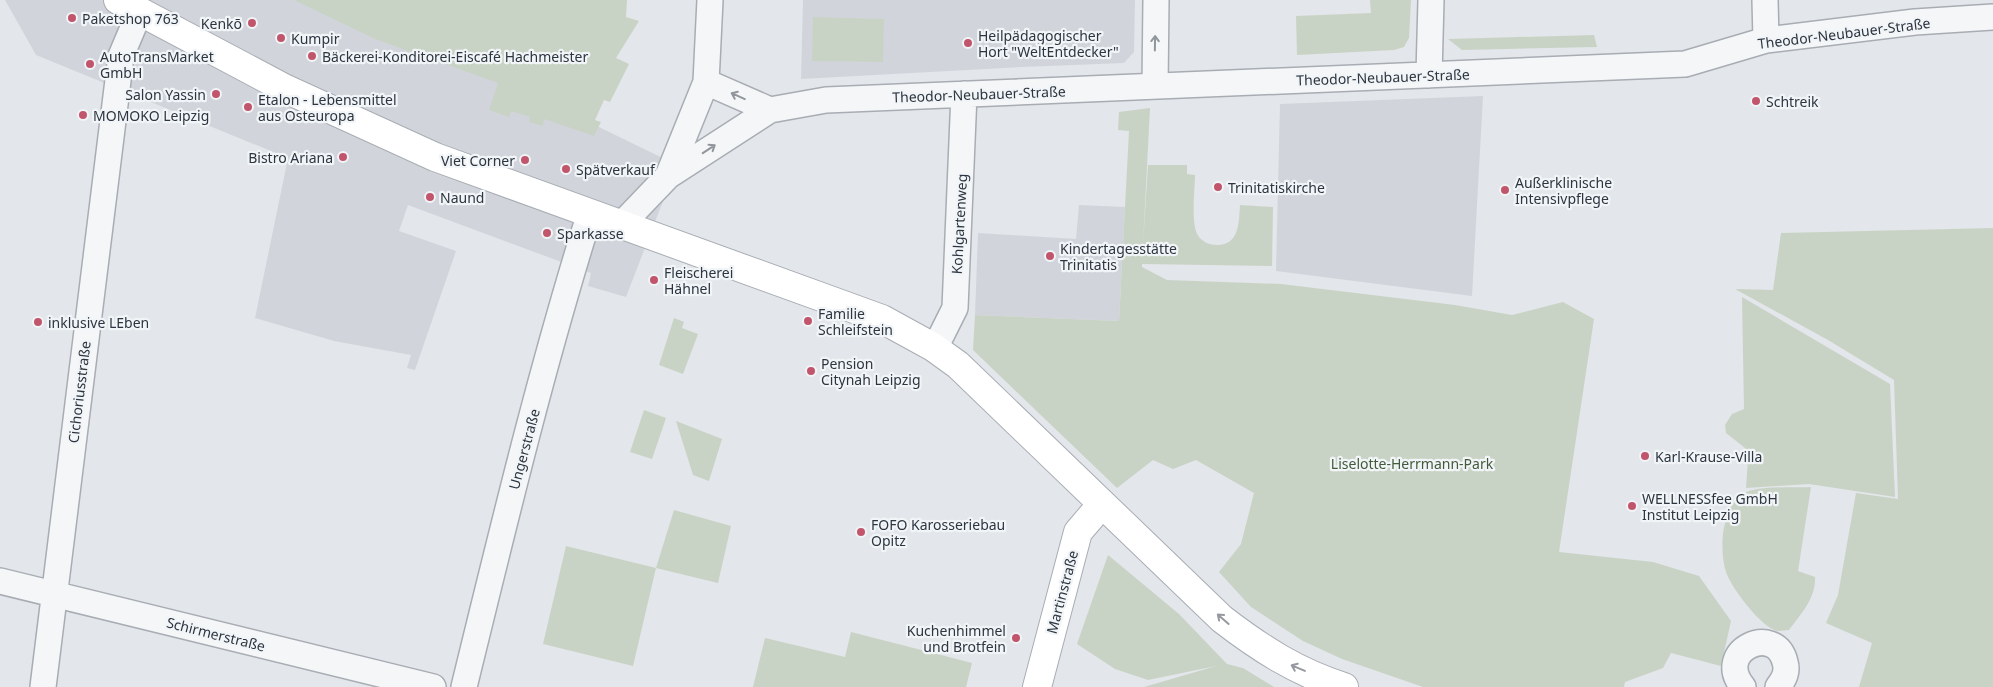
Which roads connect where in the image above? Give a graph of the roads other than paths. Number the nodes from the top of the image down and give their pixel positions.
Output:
1 (710, 0) edge
2 (1156, 0) edge
3 (1431, 0) edge
4 (1765, 0) edge
5 (129, 6) edge
6 (1993, 17) edge
7 (1766, 40) junction
8 (1429, 75) junction
9 (706, 82) junction
10 (1155, 86) junction
11 (964, 94) junction
12 (770, 110) junction
13 (668, 176) junction
14 (590, 213) junction
15 (621, 225) junction
16 (935, 348) junction
17 (1102, 504) junction
18 (0, 581) edge
19 (54, 595) junction
20 (43, 687) edge
21 (433, 687) edge
22 (464, 687) edge
23 (1036, 687) edge
24 (1344, 687) edge
25 (1743, 687) edge
26 (1778, 687) edge

1 - 9 street, Theodor-Neubauer-Straße
10 -> 2 street
3 - 8 street
4 - 7 street
5 - 14 street
5 - 19 street, Cichoriusstraße
6 - 7 street, Theodor-Neubauer-Straße
7 - 8 street, Theodor-Neubauer-Straße
8 - 10 street, Theodor-Neubauer-Straße
12 -> 9 street
9 - 13 street, Theodor-Neubauer-Straße
10 - 11 street, Theodor-Neubauer-Straße
11 - 12 street, Theodor-Neubauer-Straße
11 - 16 street, Kohlgartenweg
13 -> 12 street, Theodor-Neubauer-Straße
13 - 15 street, Theodor-Neubauer-Straße
14 - 15 street
14 - 22 street, Ungerstraße
15 - 16 street
16 - 17 street
17 - 23 street, Martinstraße
24 -> 17 street
18 - 19 street, Schirmerstraße
19 - 20 street, Cichoriusstraße
19 - 21 street, Schirmerstraße
25 - 26 street

